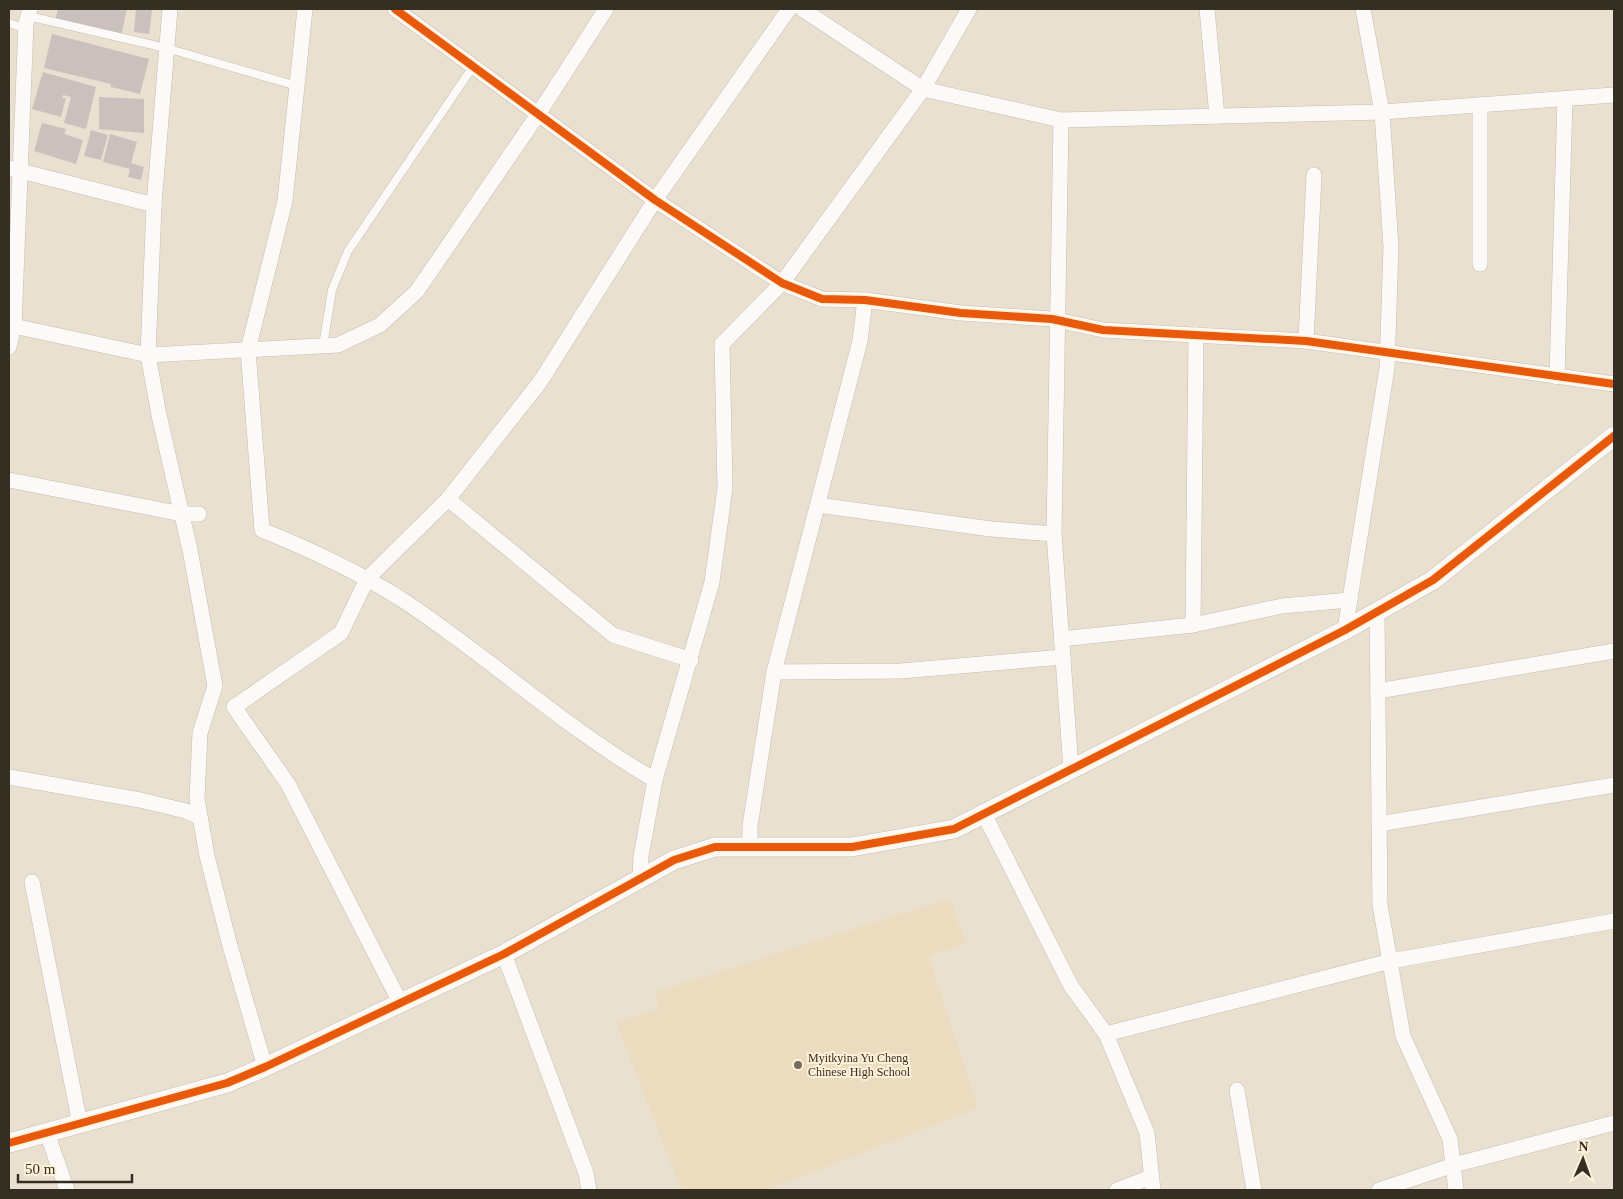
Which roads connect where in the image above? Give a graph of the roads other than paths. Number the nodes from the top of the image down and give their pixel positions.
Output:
1 (170, 9) edge
2 (305, 9) edge
3 (395, 9) edge
4 (606, 9) edge
5 (789, 9) edge
6 (802, 9) edge
7 (969, 9) edge
8 (1207, 9) edge
9 (1363, 9) edge
10 (28, 18) edge
11 (9, 23) edge
12 (166, 48) junction
13 (474, 65) junction
14 (297, 86) junction
15 (923, 89) junction
16 (1614, 95) edge
17 (1565, 99) junction
18 (1480, 105) junction
19 (1382, 112) junction
20 (539, 113) junction
21 (1216, 116) junction
22 (1061, 120) junction
23 (15, 170) edge
24 (1314, 175) dead end
25 (655, 200) junction
26 (154, 205) junction
27 (1480, 264) dead end
28 (782, 283) junction
29 (865, 300) junction
30 (1057, 320) junction
31 (11, 326) edge
32 (1196, 335) junction
33 (1306, 342) junction
34 (323, 346) junction
35 (9, 347) edge
36 (248, 350) junction
37 (1387, 354) junction
38 (148, 355) junction
39 (1557, 377) junction
40 (1614, 384) edge
41 (1614, 436) edge
42 (9, 480) edge
43 (448, 500) junction
44 (818, 505) junction
45 (182, 514) junction
46 (199, 514) dead end
47 (1054, 534) junction
48 (367, 579) junction
49 (1350, 600) junction
50 (1377, 612) junction
51 (1192, 625) junction
52 (1345, 630) junction
53 (1061, 639) junction
54 (1614, 651) edge
55 (1062, 657) junction
56 (691, 660) junction
57 (774, 672) junction
58 (1378, 692) junction
59 (1071, 769) junction
60 (9, 777) edge
61 (654, 780) junction
62 (1614, 785) edge
63 (984, 814) junction
64 (200, 817) junction
65 (1379, 824) junction
66 (750, 847) junction
67 (640, 879) junction
68 (32, 882) dead end
69 (1614, 921) edge
70 (504, 954) junction
71 (1391, 961) junction
72 (401, 1004) junction
73 (1106, 1034) junction
74 (265, 1067) junction
75 (1238, 1090) dead end
76 (1614, 1123) edge
77 (80, 1124) junction
78 (47, 1133) junction
79 (9, 1143) edge
80 (1454, 1164) junction
81 (1152, 1184) edge
82 (67, 1190) edge
83 (589, 1190) edge
84 (1117, 1190) edge
85 (1254, 1190) edge
86 (1379, 1190) edge
87 (1456, 1190) edge

1 - 12 street
2 - 14 street
3 - 13 street
4 - 20 street
5 - 25 street
6 - 15 street
7 - 15 street
8 - 21 street
9 - 19 street
10 - 11 lane
10 - 12 lane
10 - 23 street
12 - 14 lane
12 - 26 street
13 - 20 street
13 - 34 lane
14 - 36 street
15 - 22 street
15 - 28 street
16 - 17 street
17 - 18 street
17 - 39 street
18 - 19 street
18 - 27 street
19 - 21 street
19 - 37 street
20 - 25 street
20 - 34 street
21 - 22 street
22 - 30 street
23 - 26 street
23 - 31 street
24 - 33 street
25 - 28 street
25 - 43 street
26 - 38 street
28 - 29 street
28 - 56 street
29 - 30 street
29 - 44 street
30 - 32 street
30 - 47 street
31 - 35 street
31 - 38 street
32 - 33 street
32 - 51 street
33 - 37 street
34 - 36 street
36 - 38 street
36 - 48 street
37 - 39 street
37 - 49 street
38 - 45 street
39 - 40 street
41 - 50 street
42 - 45 street
43 - 48 street
43 - 56 street
44 - 47 street
44 - 57 street
45 - 46 street
45 - 64 street
47 - 53 street
48 - 61 street
48 - 72 street
49 - 51 street
49 - 52 street
50 - 52 street
50 - 58 street
51 - 53 street
52 - 59 street
53 - 55 street
54 - 58 street
55 - 57 street
55 - 59 street
56 - 61 street
57 - 66 street
58 - 65 street
59 - 63 street
60 - 64 street
61 - 67 street
62 - 65 street
63 - 66 street
63 - 73 street
64 - 74 street
65 - 71 street
66 - 67 street
67 - 70 street
68 - 77 street
69 - 71 street
70 - 72 street
70 - 83 street
71 - 73 street
71 - 80 street
72 - 74 street
73 - 81 street
74 - 77 street
75 - 85 street
76 - 80 street
77 - 78 street
78 - 79 street
78 - 82 street
80 - 86 street
80 - 87 street
81 - 84 street

